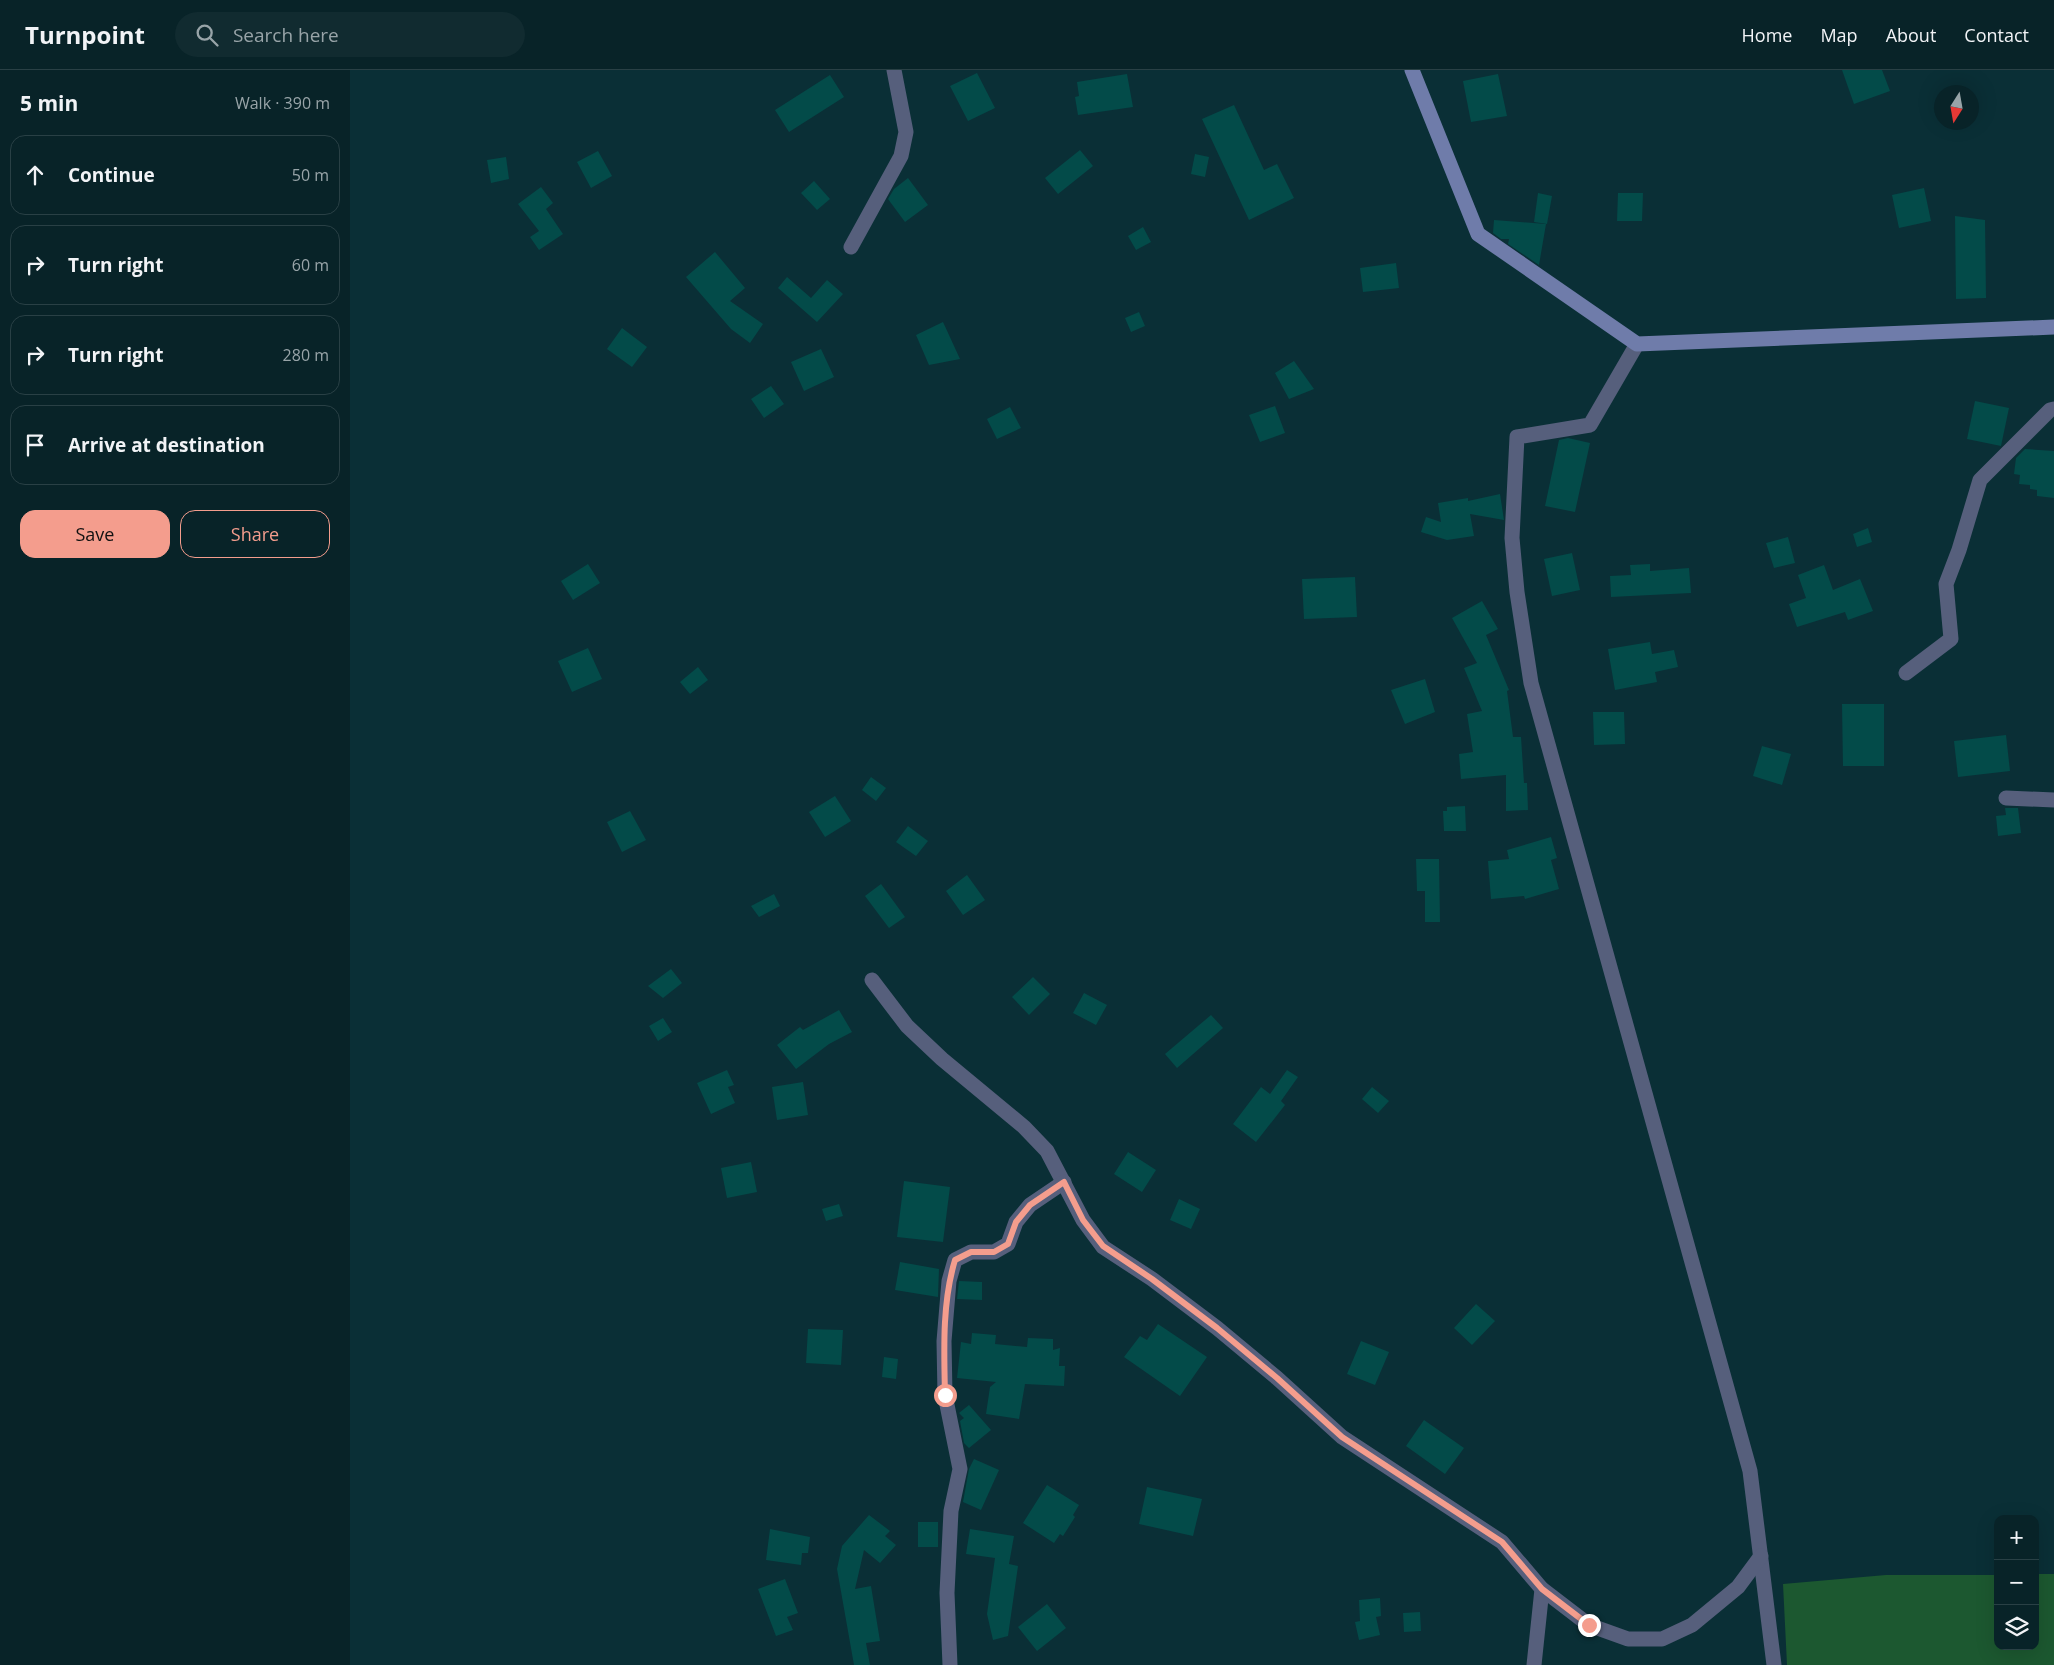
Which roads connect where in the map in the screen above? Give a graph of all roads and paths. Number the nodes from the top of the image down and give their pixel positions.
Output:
1 (894, 70) edge
2 (1412, 70) edge
3 (851, 247) dead end
4 (2054, 327) edge
5 (1637, 344) junction
6 (2054, 409) edge
7 (1906, 673) dead end
8 (2006, 798) dead end
9 (2054, 800) edge
10 (872, 980) dead end
11 (1064, 1182) junction
12 (1762, 1556) junction
13 (1542, 1589) junction
14 (950, 1665) edge
15 (1534, 1665) edge
16 (1774, 1665) edge

1 - 3 street
2 - 5 street
4 - 5 street
5 - 12 street
6 - 7 street
8 - 9 street
10 - 11 street
11 - 13 street
11 - 14 street
12 - 13 street
12 - 16 street
13 - 15 street

